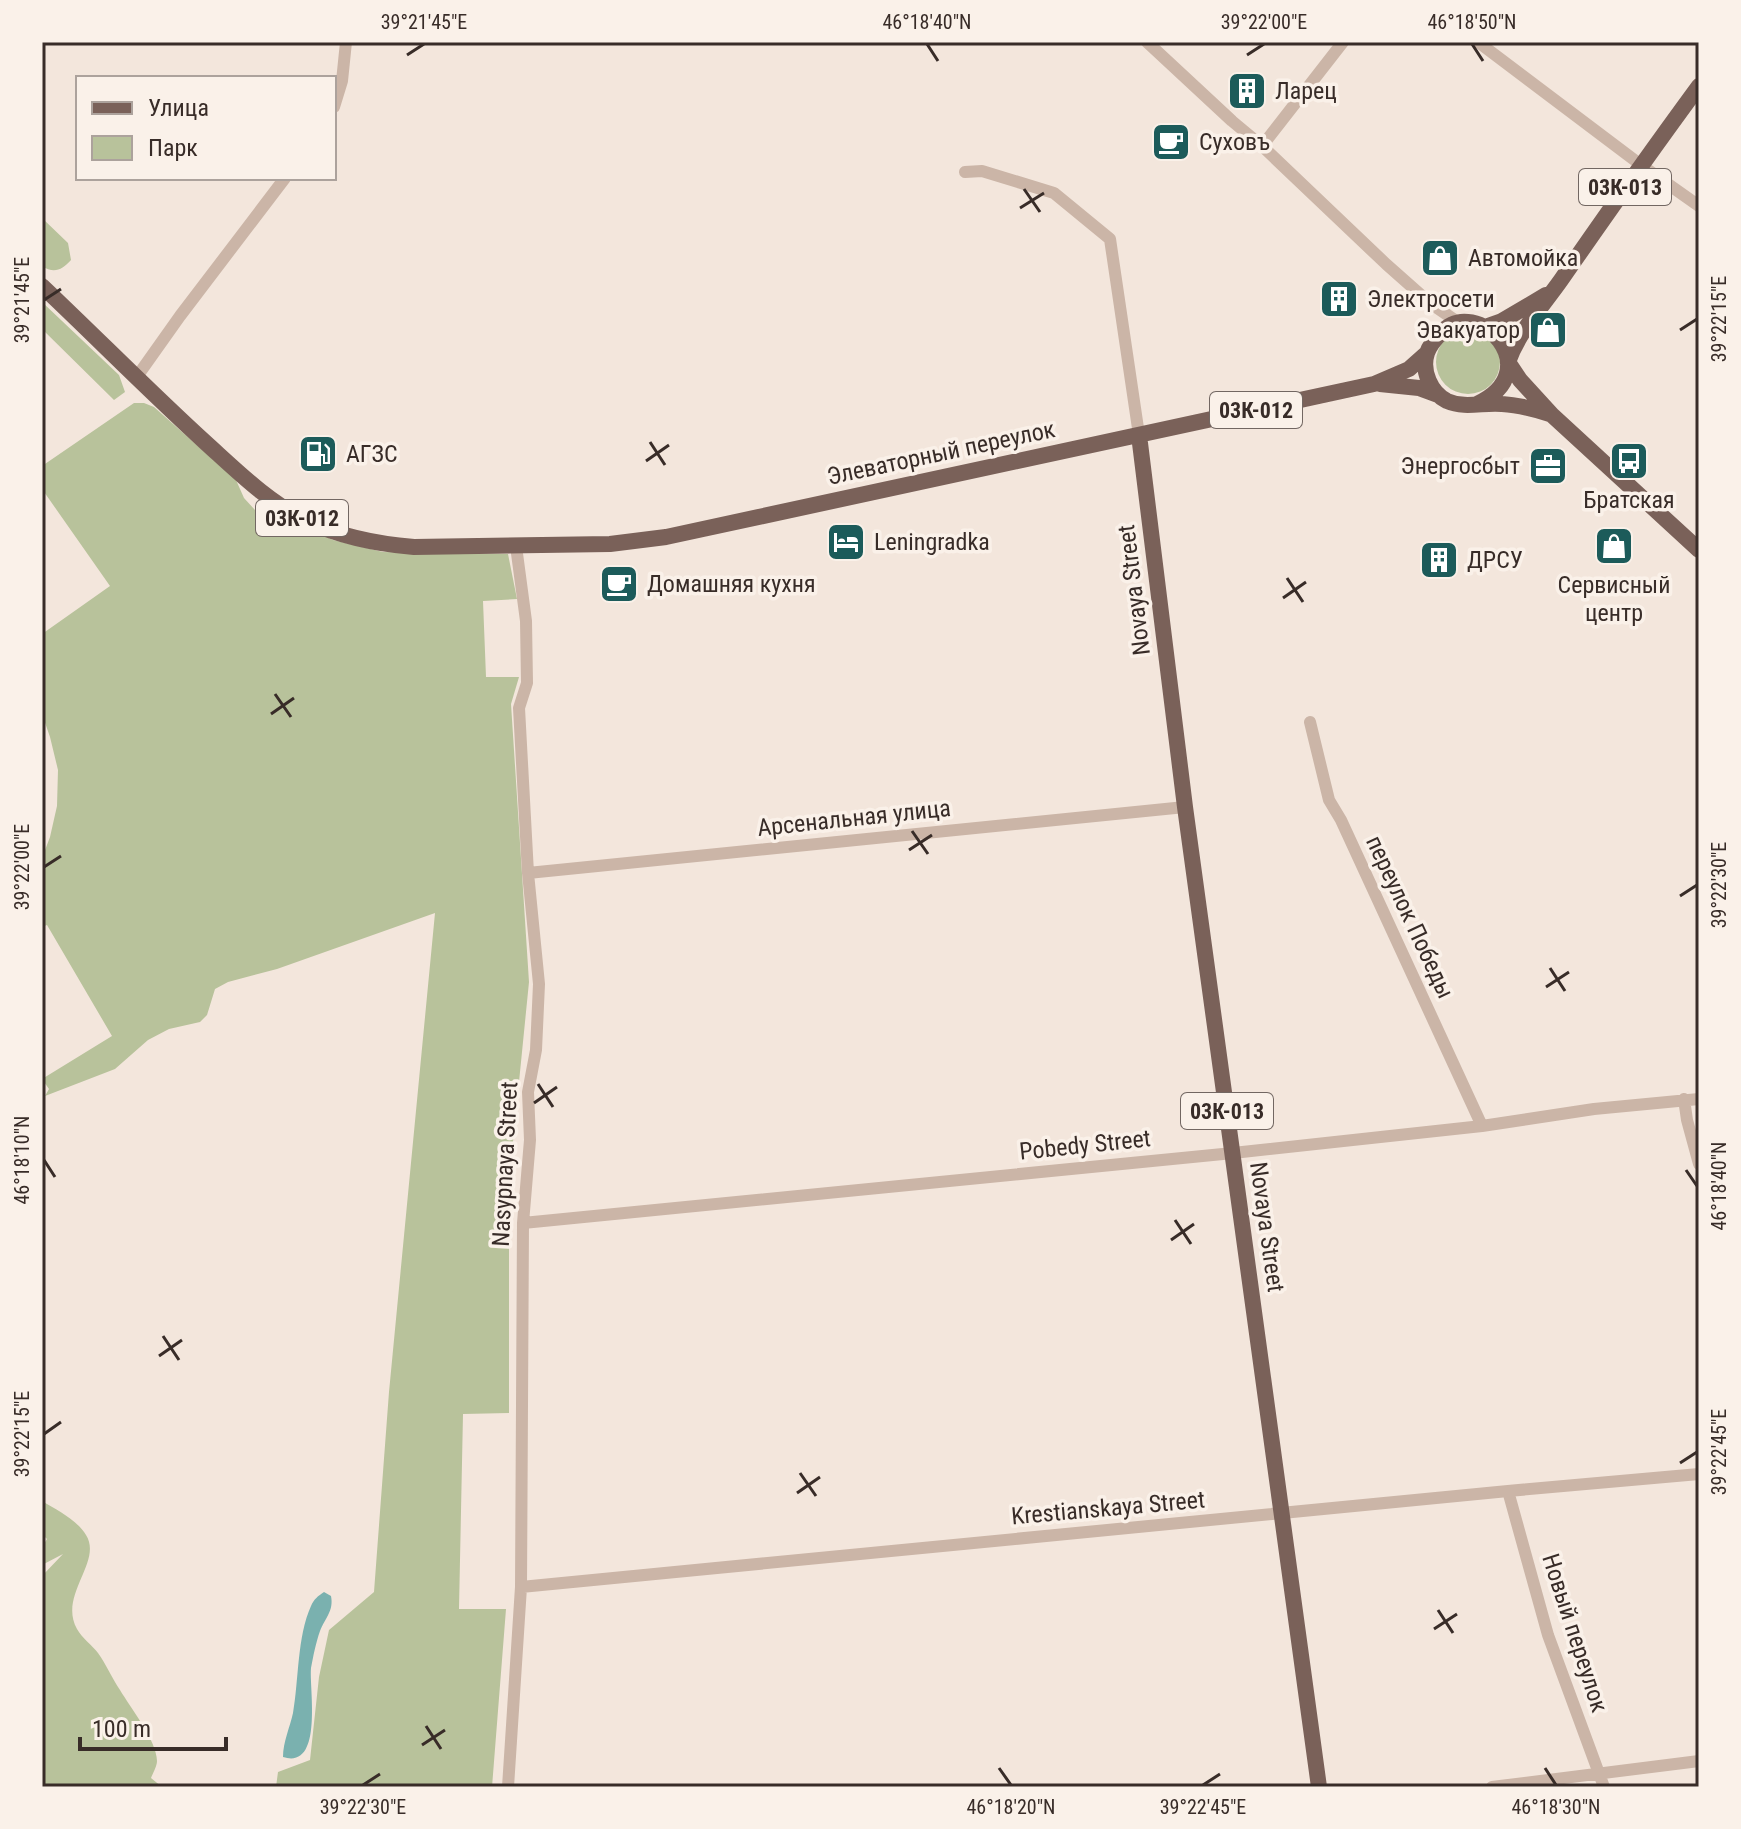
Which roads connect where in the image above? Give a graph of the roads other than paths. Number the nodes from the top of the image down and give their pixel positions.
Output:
1 (346, 42) edge
2 (1147, 42) edge
3 (1343, 42) edge
4 (1478, 42) edge
5 (1699, 86) edge
6 (336, 100) edge
7 (1262, 146) junction
8 (1641, 165) junction
9 (965, 172) dead end
10 (283, 180) edge
11 (1699, 206) edge
12 (42, 286) edge
13 (1554, 290) junction
14 (1430, 303) junction
15 (1459, 323) junction
16 (1485, 327) junction
17 (1443, 330) junction
18 (1427, 353) junction
19 (1508, 362) junction
20 (136, 378) junction
21 (1374, 384) junction
22 (1438, 395) junction
23 (1477, 404) junction
24 (1552, 415) junction
25 (1139, 435) junction
26 (516, 546) junction
27 (1699, 550) edge
28 (1310, 722) dead end
29 (1185, 807) junction
30 (528, 873) junction
31 (1684, 1099) junction
32 (1699, 1099) edge
33 (1482, 1126) junction
34 (1233, 1153) junction
35 (1699, 1164) edge
36 (523, 1223) junction
37 (1699, 1474) edge
38 (1508, 1491) junction
39 (1281, 1514) junction
40 (521, 1587) junction
41 (1699, 1761) edge
42 (1602, 1781) edge
43 (508, 1787) edge
44 (1319, 1787) edge
45 (1492, 1787) edge

1 - 6 street
2 - 7 street
3 - 7 street
4 - 8 street
5 - 8 main road, 03К-013
7 - 14 street
8 - 11 street
8 - 13 main road, 03К-013
9 - 25 street
10 - 20 street
12 - 20 main road, 03К-012
13 - 16 main road, 03К-013
13 - 19 main road, 03К-013
14 - 15 street
14 - 17 street
15 - 16 main road
15 - 17 main road
16 - 19 main road
17 - 18 main road
18 - 21 main road, Элеваторный переулок
18 - 22 main road
19 - 23 main road, 03К-013
19 - 24 main road
20 - 26 main road, 03К-012
21 - 22 main road, Элеваторный переулок
21 - 25 main road, Элеваторный переулок / 03К-012
22 - 23 main road
23 - 24 main road
24 - 27 main road
25 - 26 main road, Элеваторный переулок / 03К-012
25 - 29 main road, Novaya Street / 03К-013
26 - 30 street, Nasypnaya Street
28 - 33 street, переулок Победы
29 - 30 street, Арсенальная улица
29 - 34 main road, Novaya Street / 03К-013
30 - 36 street, Nasypnaya Street
31 - 32 street, Pobedy Street
31 - 33 street, Pobedy Street
31 - 35 street
33 - 34 street, Pobedy Street
34 - 36 street, Pobedy Street
34 - 39 main road, Novaya Street / 03К-013
36 - 40 street, Nasypnaya Street
37 - 38 street, Krestianskaya Street
38 - 39 street, Krestianskaya Street
38 - 42 street, Новый переулок
39 - 40 street, Krestianskaya Street
39 - 44 main road, Novaya Street / 03К-013
40 - 43 street, Nasypnaya Street
41 - 42 street
42 - 45 street

